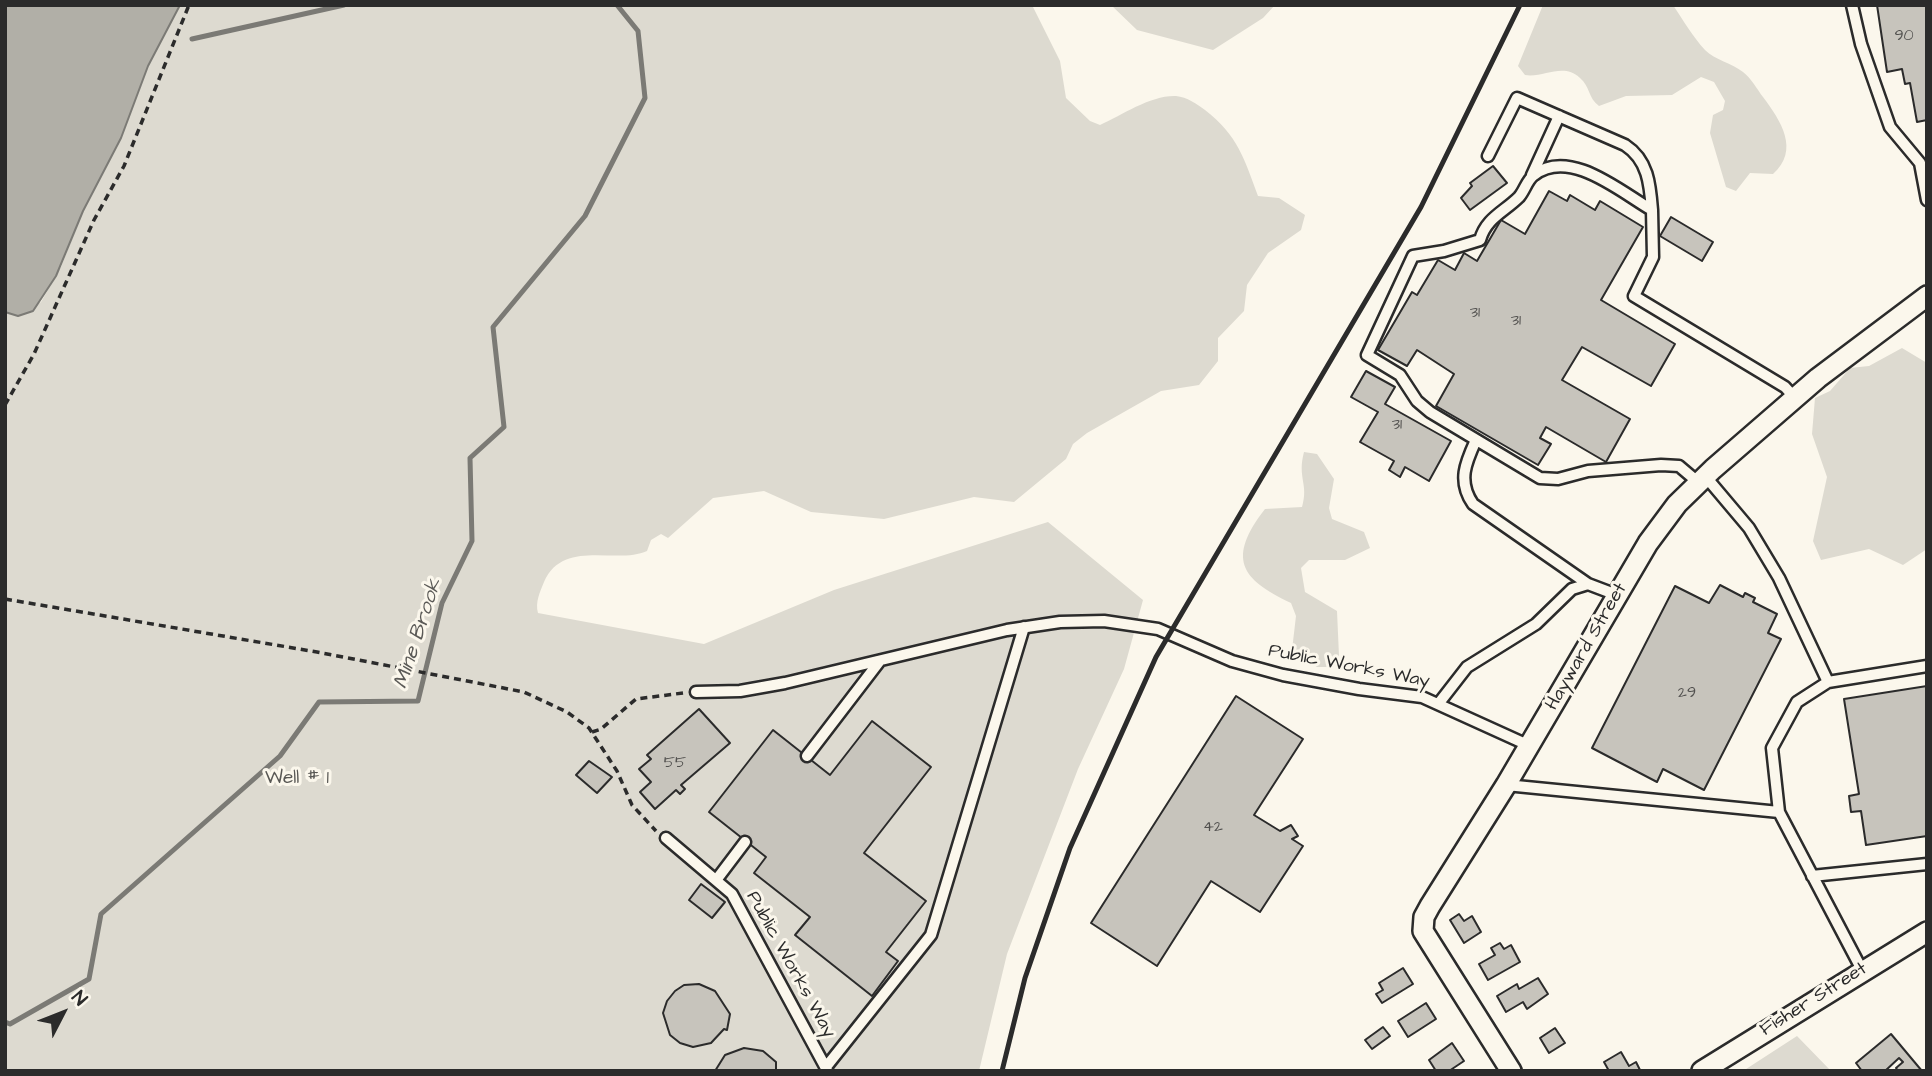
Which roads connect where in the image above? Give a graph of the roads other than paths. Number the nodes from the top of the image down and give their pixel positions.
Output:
1 (1852, 5) edge
2 (1559, 116) junction
3 (1488, 156) dead end
4 (1530, 179) junction
5 (1927, 200) edge
6 (1652, 210) junction
7 (1927, 296) edge
8 (1795, 398) junction
9 (1476, 440) junction
10 (1702, 480) junction
11 (1588, 584) junction
12 (1618, 594) junction
13 (1024, 627) junction
14 (879, 662) junction
15 (1927, 666) edge
16 (1828, 682) junction
17 (696, 692) road end
18 (1439, 703) junction
19 (1530, 746) junction
20 (807, 756) dead end
21 (1506, 785) junction
22 (1779, 812) junction
23 (666, 838) road end
24 (745, 842) dead end
25 (1927, 864) edge
26 (1812, 876) junction
27 (717, 879) junction
28 (1927, 932) edge
29 (1862, 970) junction
30 (826, 1069) edge
31 (1511, 1071) edge
32 (1702, 1071) edge

1 - 5 lane
2 - 3 lane
2 - 4 lane
2 - 6 lane
4 - 6 lane
4 - 9 lane
6 - 8 lane
7 - 8 street, Hayward Street
8 - 10 street, Hayward Street
9 - 10 lane
9 - 11 lane
10 - 12 street, Hayward Street
10 - 16 lane
11 - 12 lane
11 - 18 lane, Public Works Way
12 - 19 street, Hayward Street
13 - 14 lane, Public Works Way
13 - 18 lane, Public Works Way
13 - 30 lane
14 - 17 lane, Public Works Way
14 - 20 lane
15 - 16 lane
16 - 22 lane
18 - 19 lane, Public Works Way
19 - 21 street, Hayward Street
21 - 22 lane
21 - 31 street, Hayward Street
22 - 26 lane
23 - 27 lane, Public Works Way
24 - 27 lane
25 - 26 lane
26 - 29 lane
27 - 30 lane, Public Works Way
28 - 29 street, Fisher Street
29 - 32 street, Fisher Street

